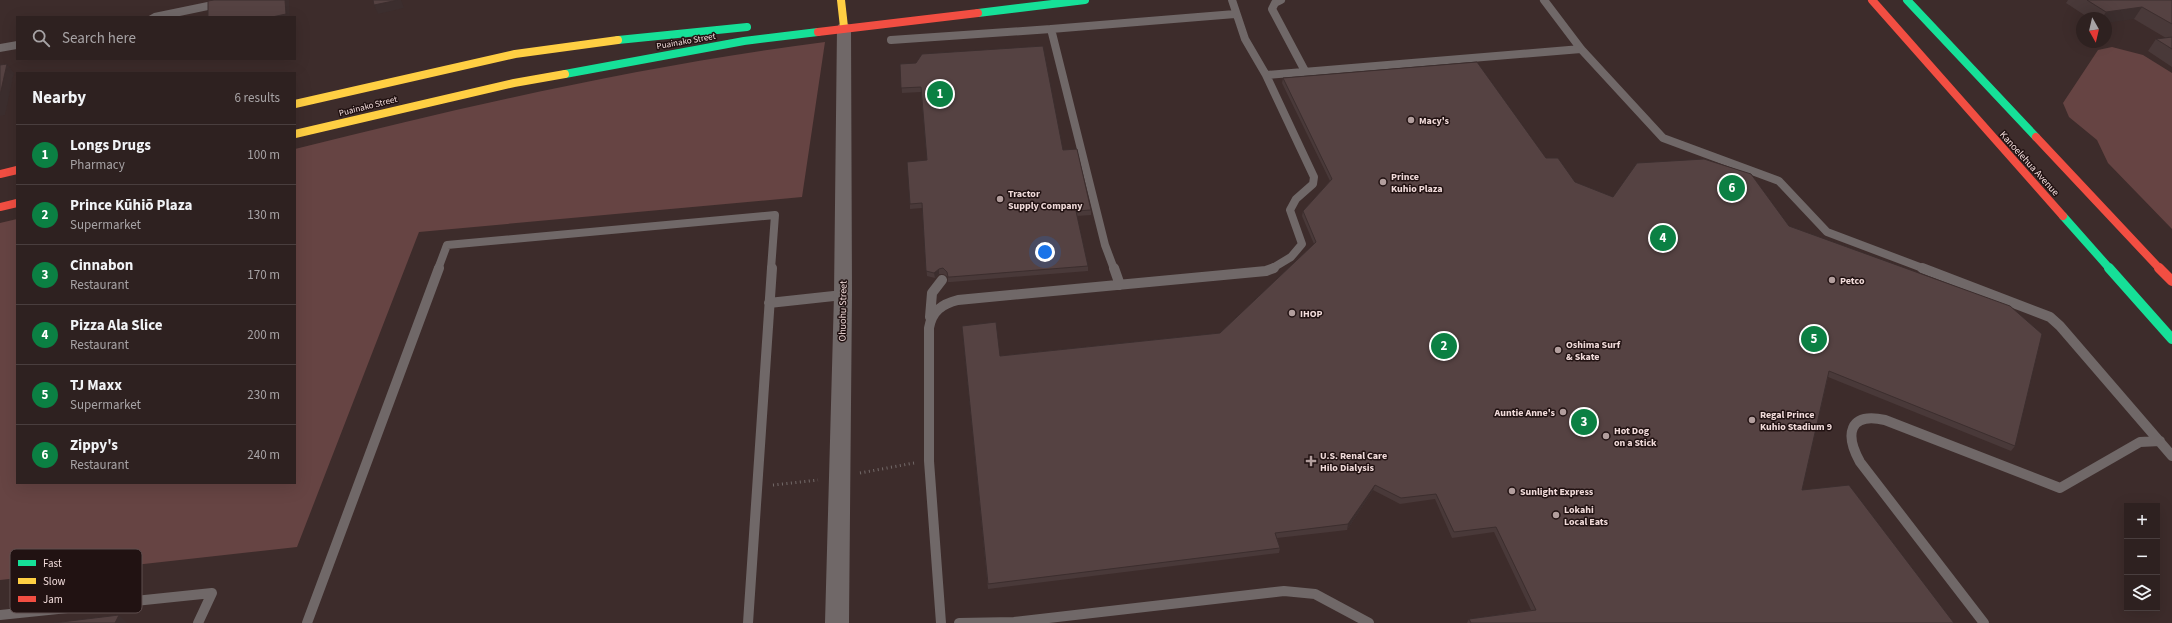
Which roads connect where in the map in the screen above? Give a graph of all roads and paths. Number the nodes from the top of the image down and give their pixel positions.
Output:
1 (237, 0) edge
2 (841, 0) edge
3 (1086, 0) edge
4 (1232, 0) edge
5 (1281, 0) edge
6 (1544, 0) edge
7 (1872, 0) edge
8 (1907, 0) edge
9 (1922, 0) edge
10 (1235, 14) junction
11 (159, 16) edge
12 (842, 20) junction
13 (1928, 21) junction
14 (756, 26) dead end
15 (1051, 29) junction
16 (891, 40) dead end
17 (16, 45) edge
18 (0, 48) edge
19 (1581, 49) junction
20 (1305, 72) junction
21 (1266, 75) junction
22 (296, 104) edge
23 (296, 134) edge
24 (16, 170) edge
25 (0, 174) edge
26 (16, 203) edge
27 (0, 207) edge
28 (942, 280) dead end
29 (2172, 281) edge
30 (1120, 285) junction
31 (843, 295) junction
32 (769, 303) junction
33 (930, 321) junction
34 (2172, 340) edge
35 (2160, 441) junction
36 (2172, 456) edge
37 (142, 600) edge
38 (19, 613) edge
39 (0, 615) edge
40 (198, 623) edge
41 (307, 623) edge
42 (748, 623) edge
43 (837, 623) edge
44 (941, 623) edge
45 (959, 623) edge
46 (1014, 623) edge
47 (1369, 623) edge
48 (1984, 623) edge

1 - 11 street
2 - 12 main road, Ohuohu Street
3 - 12 main road, Puainako Street
4 - 10 lane
5 - 20 lane
6 - 19 lane
7 - 34 main road, Kanoelehua Avenue
8 - 13 main road
9 - 13 main road
10 - 15 lane
10 - 21 lane
12 - 23 main road, Puainako Street
12 - 31 street, Ohuohu Street
13 - 29 main road
14 - 22 main road, Puainako Street
15 - 16 lane
15 - 30 lane
17 - 18 street
19 - 20 lane
19 - 35 lane
20 - 21 lane
21 - 30 lane
24 - 25 main road
26 - 27 main road
28 - 33 lane
30 - 33 lane
31 - 32 lane
31 - 43 street, Ohuohu Street
32 - 41 lane
32 - 42 lane
33 - 44 lane
35 - 36 lane
35 - 48 lane
37 - 40 lane
38 - 39 lane
45 - 46 lane
46 - 47 lane

